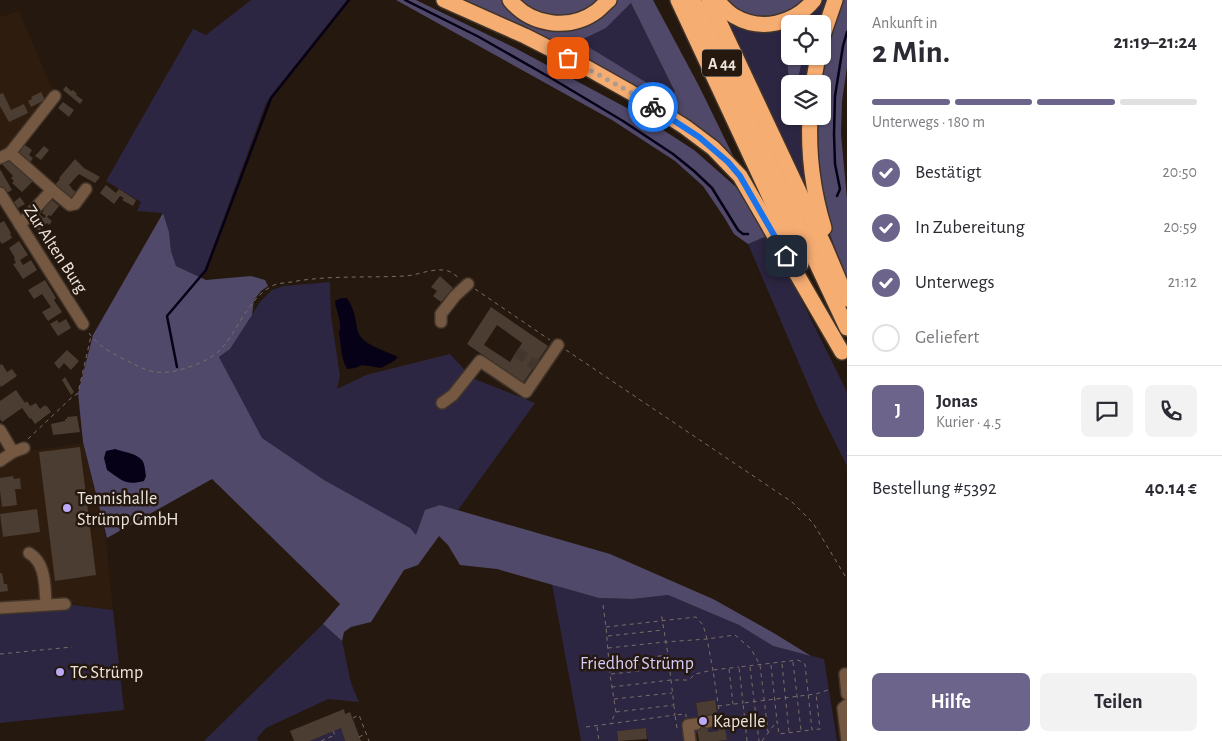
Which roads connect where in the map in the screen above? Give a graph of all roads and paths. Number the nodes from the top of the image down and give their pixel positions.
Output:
1 (444, 0) edge
2 (510, 0) edge
3 (609, 0) edge
4 (669, 0) edge
5 (678, 0) edge
6 (693, 0) edge
7 (709, 0) edge
8 (716, 0) edge
9 (814, 0) edge
10 (835, 0) edge
11 (830, 15) edge
12 (717, 83) junction
13 (54, 96) dead end
14 (810, 125) edge
15 (5, 155) edge
16 (86, 189) dead end
17 (52, 190) junction
18 (0, 193) edge
19 (4, 209) edge
20 (20, 225) junction
21 (468, 284) dead end
22 (847, 297) edge
23 (441, 322) dead end
24 (83, 324) dead end
25 (847, 328) edge
26 (91, 336) dead end
27 (558, 344) dead end
28 (844, 358) edge
29 (442, 403) dead end
30 (0, 430) edge
31 (18, 450) junction
32 (0, 461) edge
33 (29, 553) dead end
34 (65, 604) dead end
35 (46, 605) junction
36 (603, 605) dead end
37 (0, 608) edge
38 (661, 612) dead end
39 (663, 621) junction
40 (606, 627) junction
41 (664, 630) junction
42 (607, 636) junction
43 (707, 639) junction
44 (665, 642) junction
45 (72, 647) dead end
46 (608, 648) junction
47 (0, 654) edge
48 (668, 655) junction
49 (793, 661) junction
50 (609, 662) junction
51 (782, 662) junction
52 (771, 664) junction
53 (760, 665) junction
54 (750, 666) junction
55 (669, 668) junction
56 (728, 668) junction
57 (739, 668) junction
58 (713, 670) junction
59 (610, 674) junction
60 (845, 674) dead end
61 (671, 680) junction
62 (612, 687) junction
63 (831, 689) dead end
64 (672, 693) junction
65 (816, 694) junction
66 (847, 694) edge
67 (808, 695) junction
68 (797, 696) junction
69 (786, 698) junction
70 (775, 699) junction
71 (613, 700) junction
72 (764, 700) junction
73 (753, 702) junction
74 (743, 703) junction
75 (734, 704) junction
76 (674, 705) junction
77 (847, 705) edge
78 (718, 706) junction
79 (616, 712) junction
80 (686, 714) dead end
81 (675, 715) junction
82 (353, 718) dead end
83 (777, 721) junction
84 (705, 722) joint
85 (610, 724) junction
86 (597, 726) junction
87 (586, 727) dead end
88 (677, 728) dead end
89 (812, 730) junction
90 (333, 731) dead end
91 (801, 731) junction
92 (768, 732) junction
93 (789, 732) junction
94 (328, 733) dead end
95 (366, 734) junction
96 (323, 735) dead end
97 (330, 737) junction
98 (359, 737) dead end
99 (325, 740) junction
100 (321, 741) edge
101 (369, 741) edge
102 (599, 741) edge
103 (690, 741) edge
104 (748, 741) edge
105 (759, 741) edge
106 (762, 741) edge
107 (847, 741) edge

1 - 28 highway
2 - 3 highway
4 - 12 highway
5 - 12 highway, A 44
6 - 25 highway, A 44
7 - 22 highway
8 - 9 highway
10 - 11 highway
12 - 28 highway, A 44
13 - 15 street
14 - 22 highway
15 - 17 street
16 - 17 street
17 - 20 street
18 - 19 street, Zur Alten Burg
19 - 20 street, Zur Alten Burg
20 - 24 street, Zur Alten Burg
21 - 23 street
26 - 31 path
27 - 29 street
30 - 31 street
31 - 32 street
33 - 35 street
34 - 35 street
35 - 37 street
36 - 40 path
38 - 39 path
39 - 40 path
39 - 41 path
39 - 43 path
40 - 42 path
41 - 42 path
41 - 44 path
42 - 46 path
43 - 44 path
43 - 53 path
43 - 58 path
44 - 46 path
44 - 48 path
45 - 47 path
46 - 50 path
48 - 50 path
48 - 55 path
49 - 51 path
49 - 67 path
49 - 68 path
50 - 59 path
51 - 52 path
51 - 69 path
52 - 53 path
52 - 70 path
53 - 54 path
53 - 72 path
54 - 57 path
54 - 73 path
55 - 59 path
55 - 61 path
56 - 57 path
56 - 58 path
56 - 75 path
57 - 74 path
58 - 61 path
58 - 78 path
59 - 62 path
60 - 66 street
61 - 62 path
61 - 64 path
62 - 71 path
63 - 65 path
64 - 71 path
64 - 76 path
65 - 67 path
65 - 89 path
67 - 68 path
67 - 89 path
68 - 69 path
68 - 91 path
69 - 70 path
69 - 93 path
70 - 72 path
70 - 83 path
71 - 79 path
72 - 73 path
72 - 92 path
73 - 74 path
73 - 105 path
74 - 75 path
74 - 104 path
75 - 78 path
76 - 79 path
76 - 81 path
77 - 107 street
78 - 84 path
79 - 85 path
80 - 81 path
81 - 85 path
81 - 88 path
82 - 95 path
83 - 92 path
83 - 93 path
84 - 103 street
85 - 86 path
86 - 87 path
86 - 102 path
89 - 91 path
90 - 97 path
91 - 93 path
92 - 106 path
94 - 97 path
95 - 98 path
95 - 101 path
96 - 99 path
97 - 99 path
99 - 100 path

